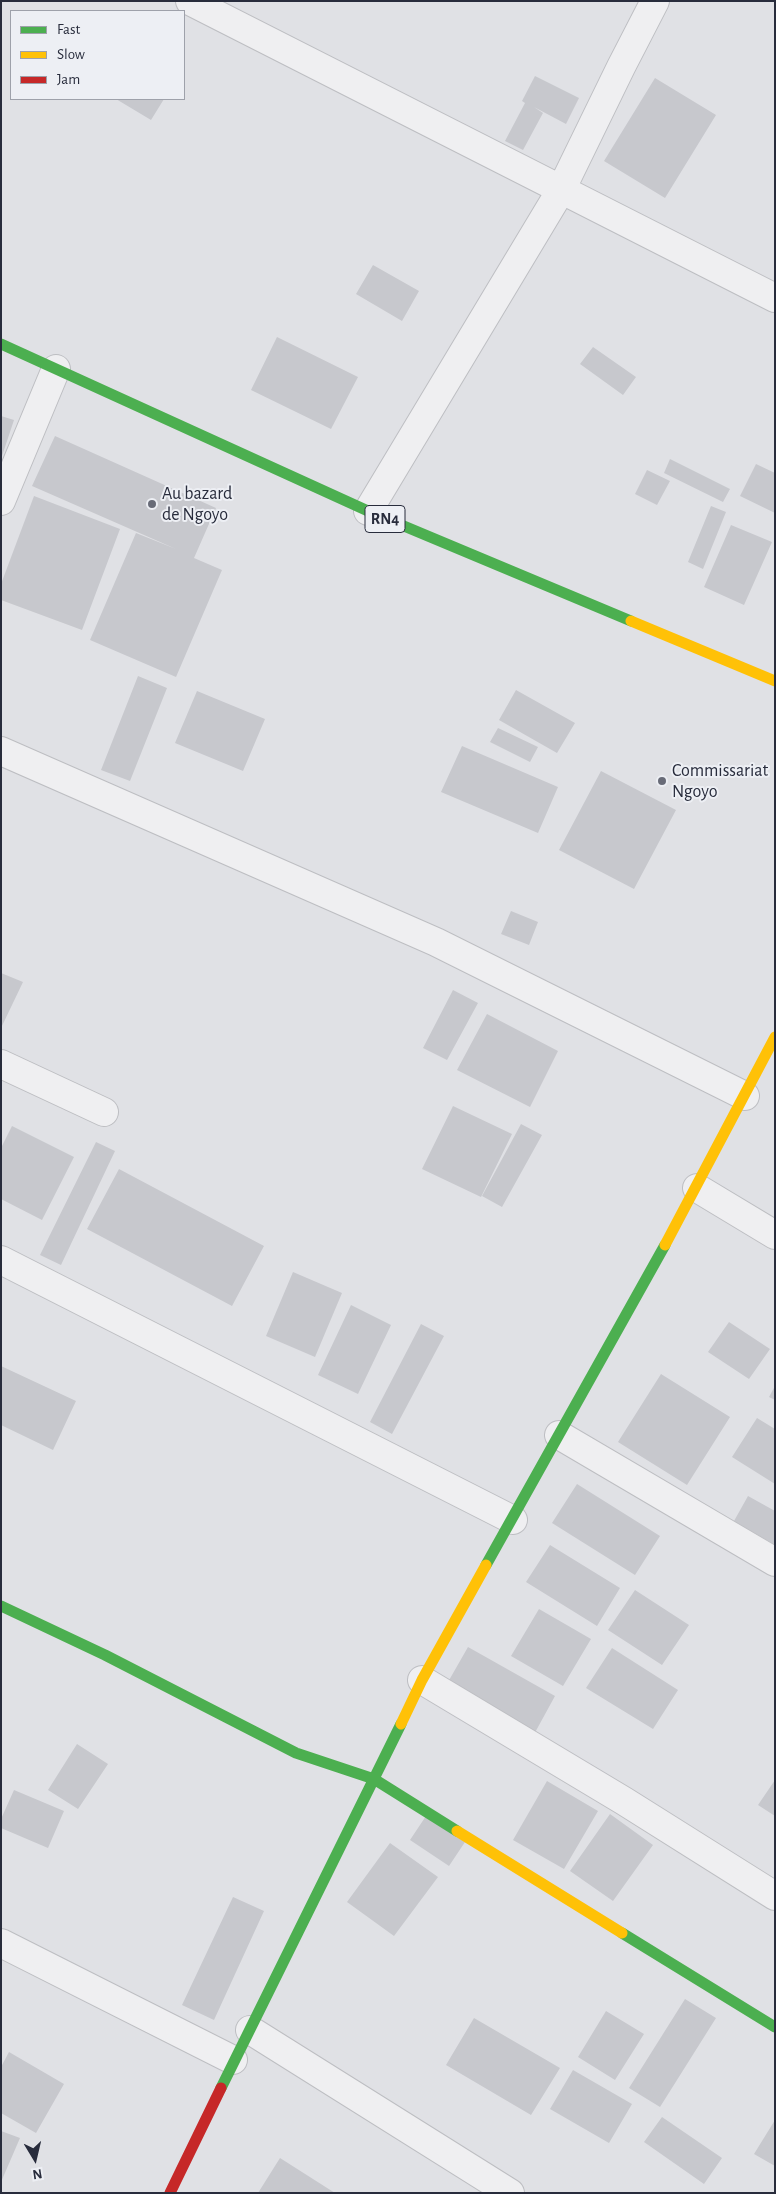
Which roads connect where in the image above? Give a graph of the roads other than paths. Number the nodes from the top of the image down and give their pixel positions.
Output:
1 (190, 1) edge
2 (655, 1) edge
3 (562, 190) junction
4 (775, 298) edge
5 (1, 344) edge
6 (56, 368) junction
7 (1, 501) edge
8 (368, 511) junction
9 (775, 681) edge
10 (1, 751) edge
11 (775, 1037) edge
12 (1, 1064) edge
13 (746, 1096) junction
14 (104, 1112) dead end
15 (697, 1188) junction
16 (775, 1235) edge
17 (1, 1260) edge
18 (559, 1435) junction
19 (512, 1520) junction
20 (775, 1562) edge
21 (1, 1606) edge
22 (422, 1680) junction
23 (374, 1779) junction
24 (775, 1896) edge
25 (1, 1943) edge
26 (775, 2027) edge
27 (250, 2030) junction
28 (233, 2060) junction
29 (170, 2193) edge
30 (510, 2193) edge

1 - 3 street
2 - 3 street
3 - 4 street
3 - 8 street
5 - 6 main road, RN4
6 - 7 street
6 - 8 main road, RN4
8 - 9 main road, RN4
10 - 13 street
11 - 13 main road
12 - 14 street
13 - 15 main road
15 - 16 street
15 - 18 main road
17 - 19 street
18 - 19 main road
18 - 20 street
19 - 22 main road
21 - 23 main road
22 - 23 main road
22 - 24 street
23 - 26 main road
23 - 27 main road
25 - 28 street
27 - 28 main road
27 - 30 street
28 - 29 main road

